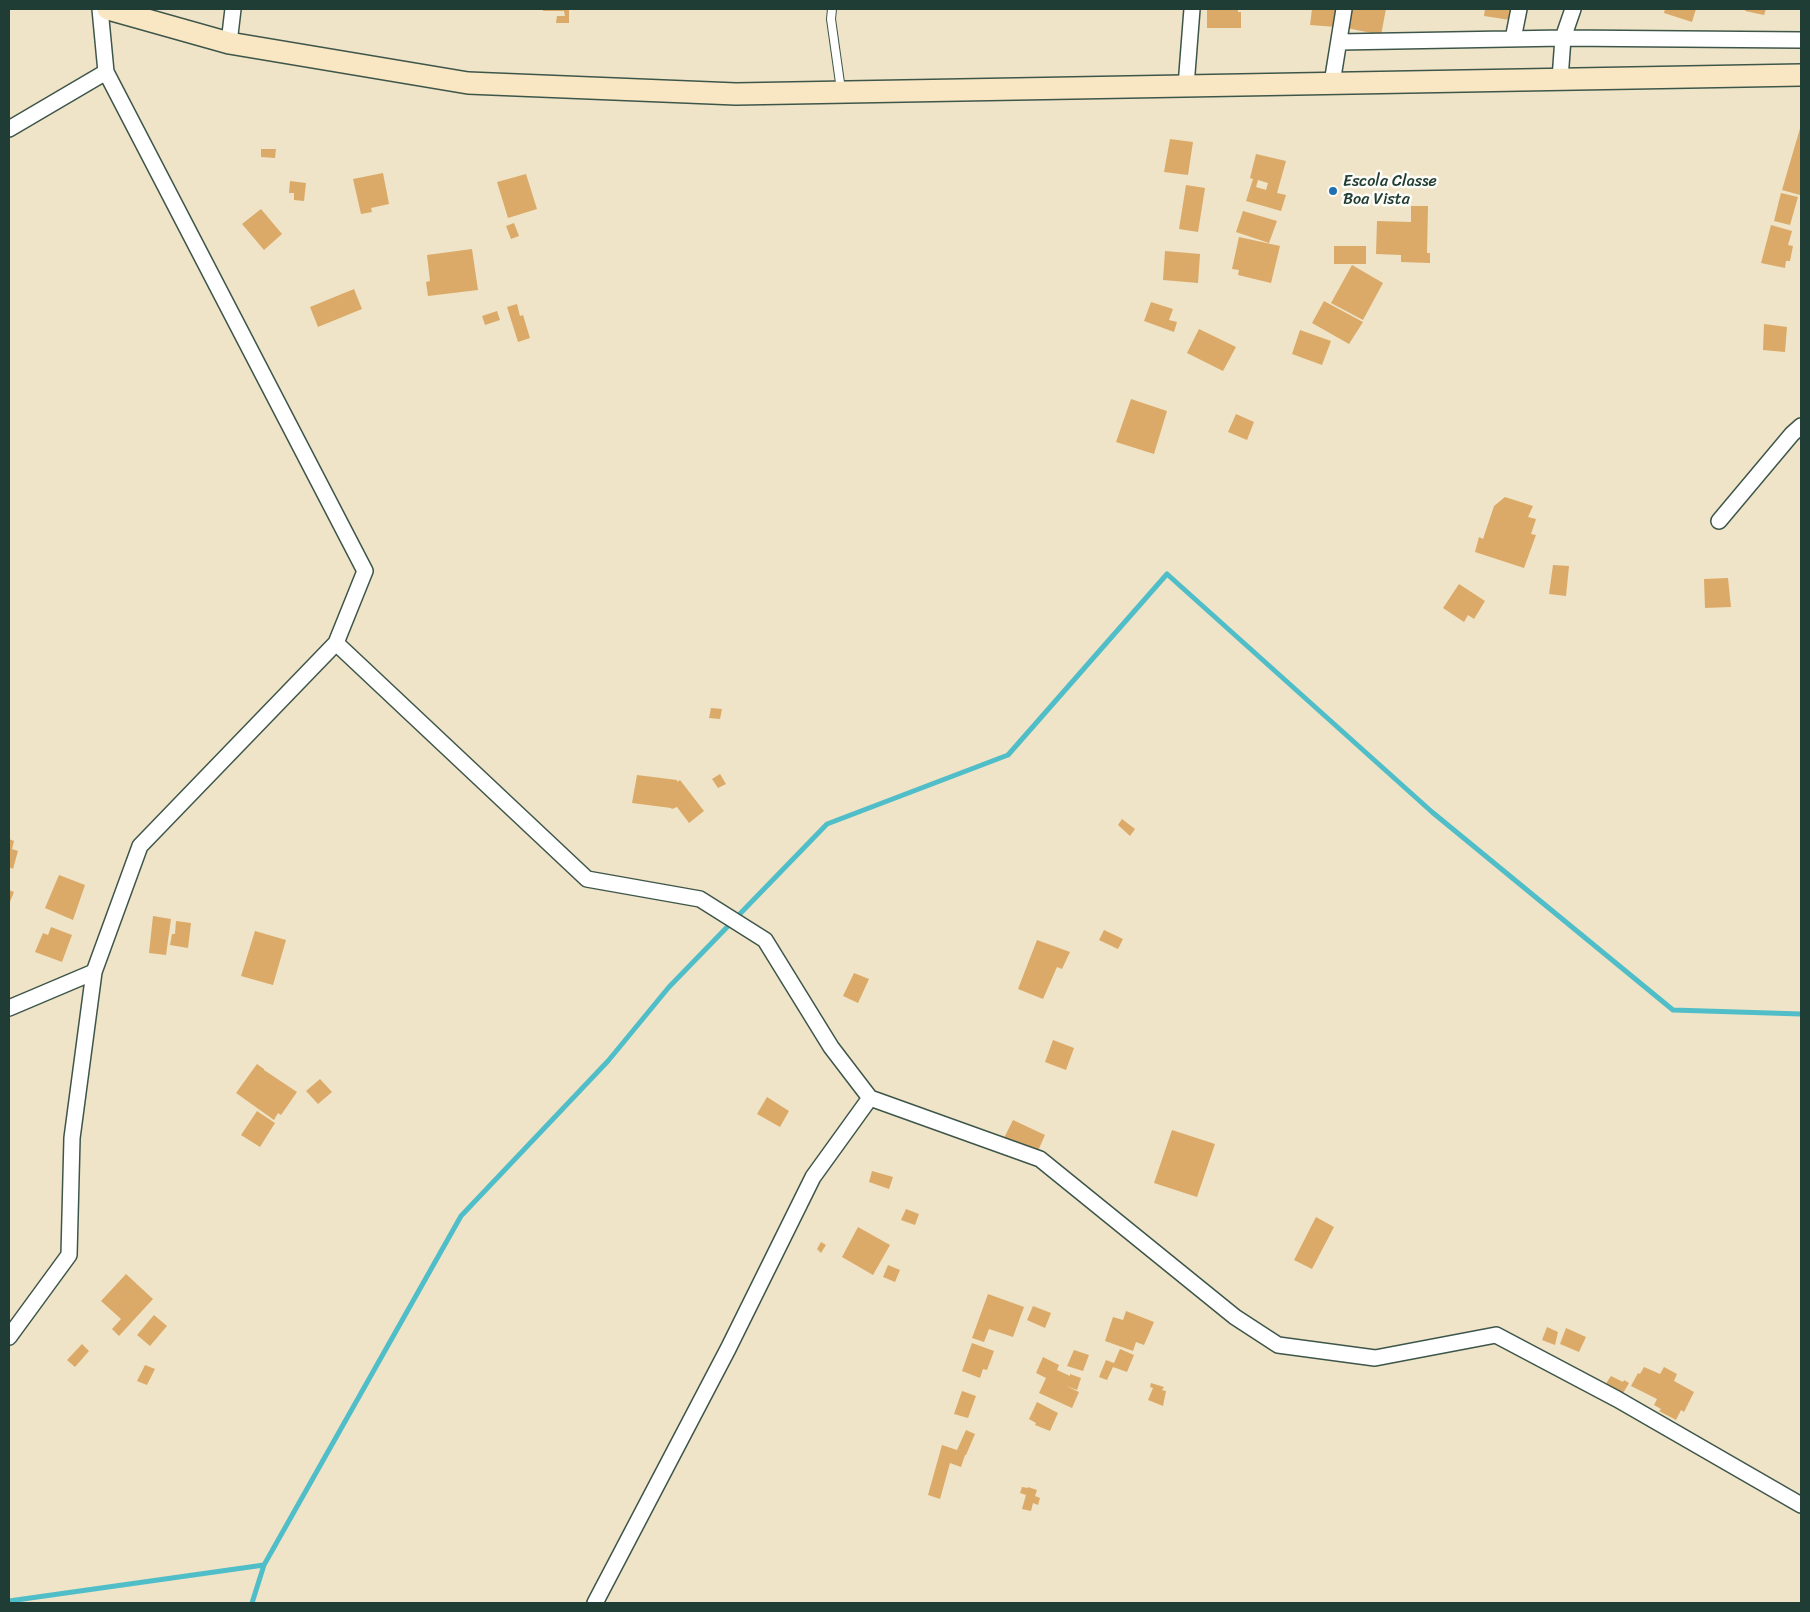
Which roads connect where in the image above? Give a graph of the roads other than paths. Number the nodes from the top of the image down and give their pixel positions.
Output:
1 (100, 9) edge
2 (108, 9) edge
3 (233, 9) edge
4 (832, 9) edge
5 (1192, 9) edge
6 (1344, 9) edge
7 (1519, 9) edge
8 (1574, 9) edge
9 (1564, 38) junction
10 (1514, 39) junction
11 (1801, 40) edge
12 (1339, 42) junction
13 (229, 43) junction
14 (106, 72) junction
15 (1801, 75) edge
16 (1560, 79) junction
17 (1332, 83) junction
18 (1186, 86) junction
19 (841, 92) junction
20 (9, 129) edge
21 (1801, 426) edge
22 (1719, 521) dead end
23 (336, 643) junction
24 (94, 972) junction
25 (9, 1008) edge
26 (870, 1098) junction
27 (9, 1337) edge
28 (1801, 1505) edge
29 (594, 1603) edge

1 - 14 street
2 - 13 street
3 - 13 street
4 - 19 lane
5 - 18 street
6 - 12 street
7 - 10 street
8 - 9 street
9 - 10 street
9 - 11 street
9 - 16 street
10 - 12 street
12 - 17 street
13 - 19 street
14 - 20 street
14 - 23 street
15 - 16 street
16 - 17 street
17 - 18 street
18 - 19 street
21 - 22 street
23 - 24 street
23 - 26 street
24 - 25 street
24 - 27 street
26 - 28 street
26 - 29 street

